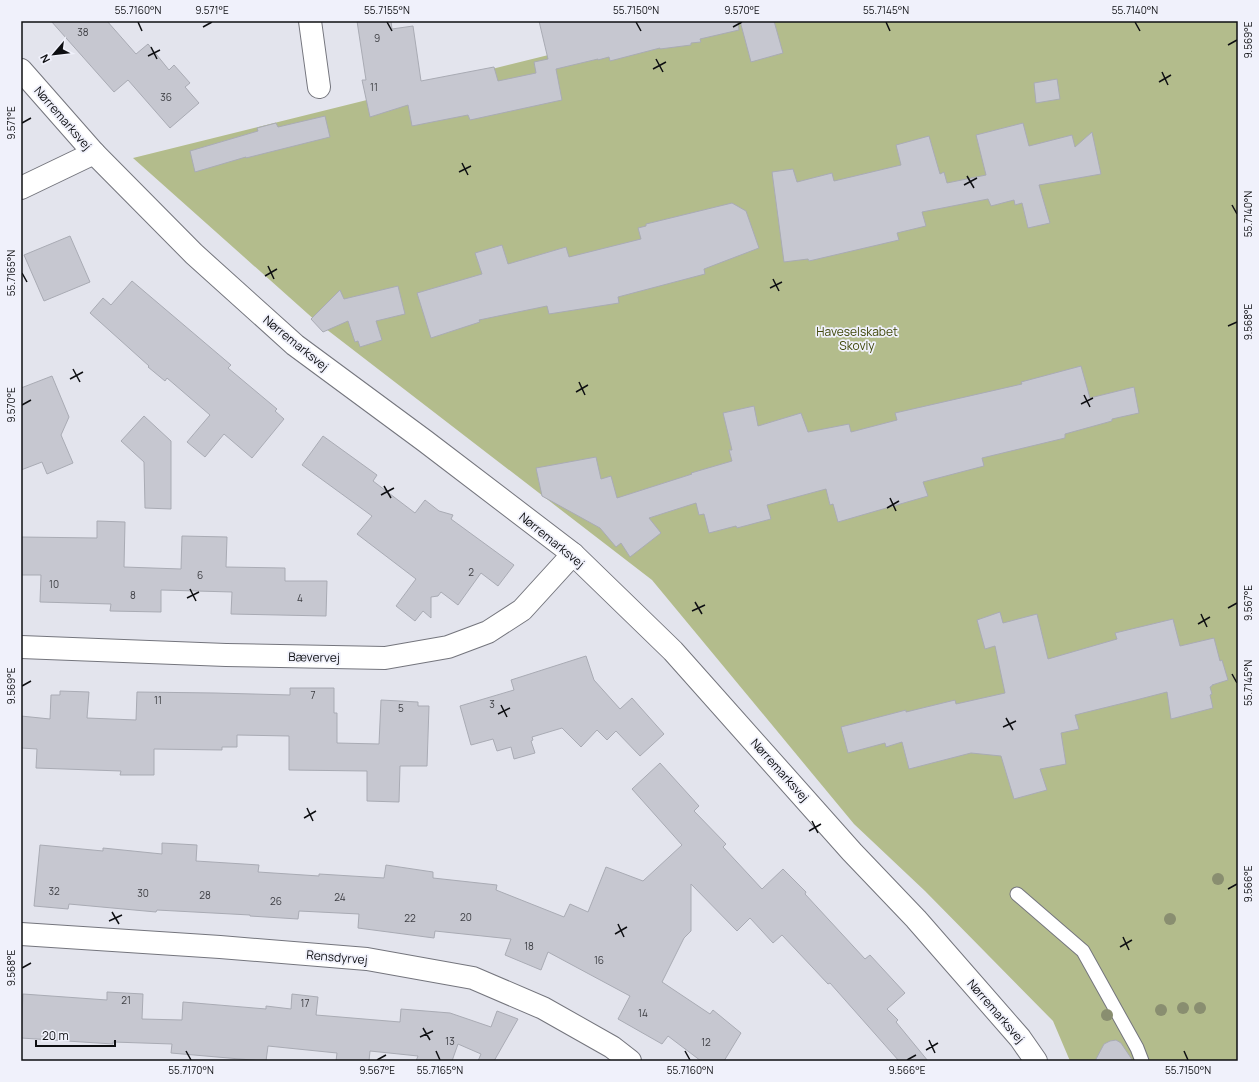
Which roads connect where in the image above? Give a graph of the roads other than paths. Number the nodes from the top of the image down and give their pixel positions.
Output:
1 (310, 21) edge
2 (21, 70) edge
3 (319, 87) dead end
4 (94, 153) junction
5 (21, 188) edge
6 (573, 554) junction
7 (21, 648) edge
8 (1017, 894) dead end
9 (21, 934) edge
10 (630, 1061) edge
11 (1036, 1061) edge
12 (1142, 1061) edge

1 - 3 street
2 - 4 street, Nørremarksvej
4 - 5 street
4 - 6 street, Nørremarksvej
6 - 7 street, Bævervej
6 - 11 street, Nørremarksvej
8 - 12 lane
9 - 10 street, Rensdyrvej

